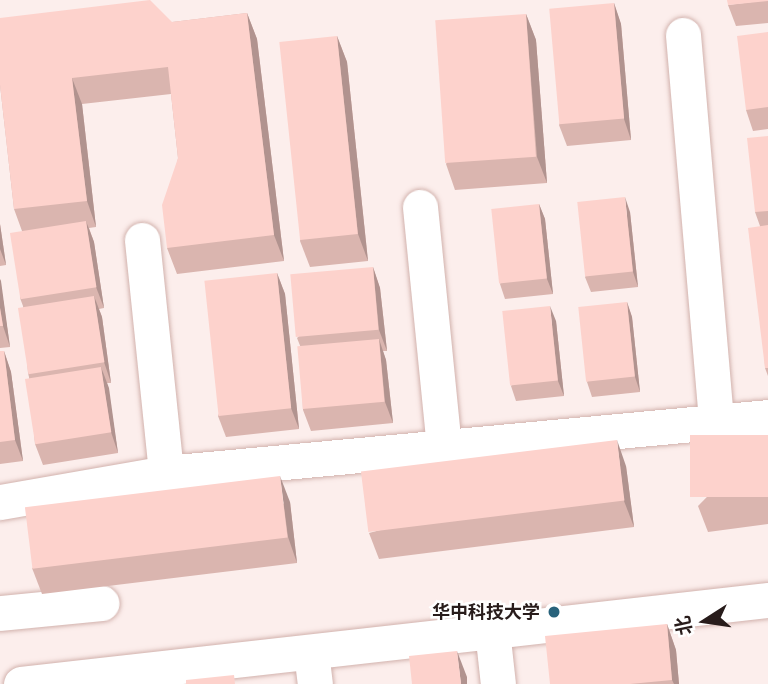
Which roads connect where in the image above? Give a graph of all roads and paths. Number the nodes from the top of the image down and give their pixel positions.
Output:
1 (683, 35) dead end
2 (420, 207) dead end
3 (142, 240) dead end
4 (768, 417) edge
5 (716, 421) junction
6 (444, 447) junction
7 (166, 473) junction
8 (0, 502) edge
9 (768, 600) edge
10 (102, 603) dead end
11 (1, 604) edge
12 (492, 631) junction
13 (313, 668) edge
14 (22, 684) edge
15 (498, 684) edge

1 - 5 street
2 - 6 street
3 - 7 street
4 - 5 street
5 - 6 street
6 - 7 street
7 - 8 street
9 - 12 street
10 - 11 street
12 - 13 street
12 - 15 street
13 - 14 street

